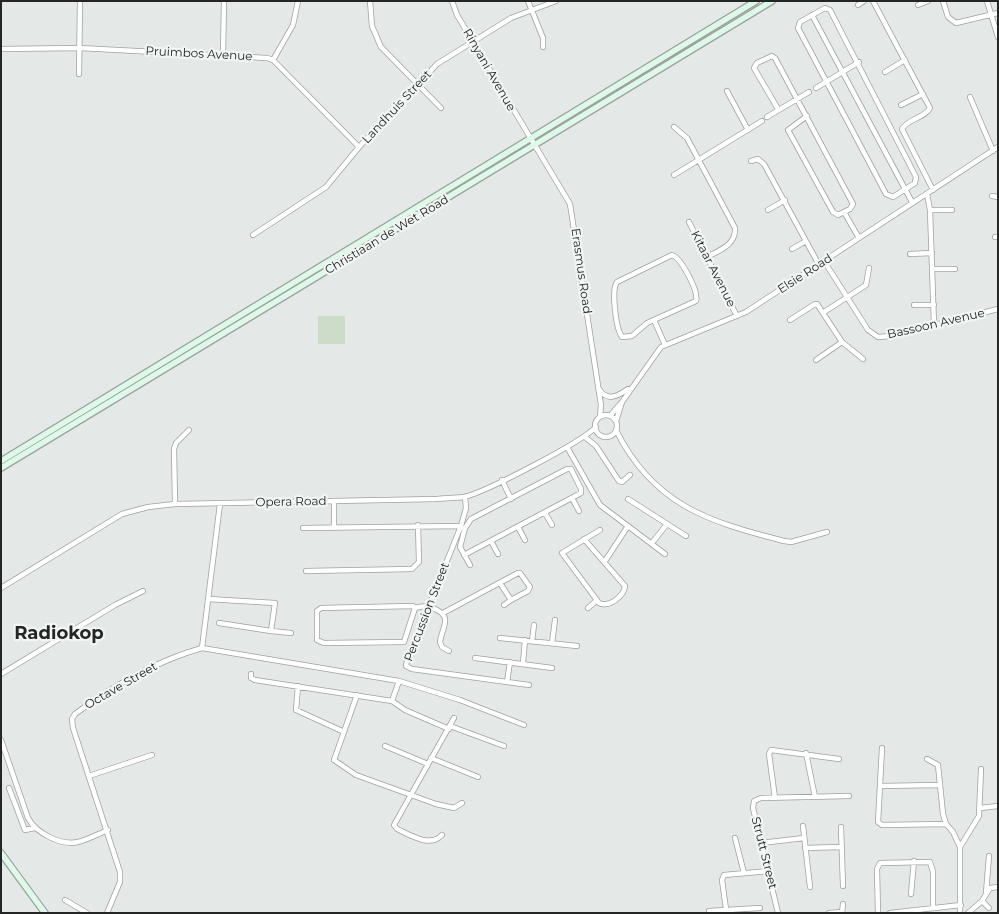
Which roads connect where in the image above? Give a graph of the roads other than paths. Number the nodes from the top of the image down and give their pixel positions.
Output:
1 (80, 1) edge
2 (224, 1) edge
3 (298, 1) edge
4 (370, 1) edge
5 (452, 1) edge
6 (528, 1) edge
7 (556, 1) edge
8 (756, 1) edge
9 (772, 1) edge
10 (864, 1) edge
11 (873, 1) edge
12 (928, 1) edge
13 (942, 1) edge
14 (987, 1) edge
15 (858, 5) dead end
16 (918, 6) dead end
17 (532, 9) junction
18 (991, 13) junction
19 (998, 13) edge
20 (812, 15) junction
21 (998, 37) edge
22 (472, 40) junction
23 (543, 47) dead end
24 (80, 48) junction
25 (1, 49) edge
26 (223, 55) junction
27 (273, 60) junction
28 (905, 60) junction
29 (859, 62) junction
30 (843, 72) junction
31 (885, 72) dead end
32 (79, 74) dead end
33 (418, 82) junction
34 (826, 82) junction
35 (816, 88) dead end
36 (727, 91) dead end
37 (809, 92) dead end
38 (923, 94) junction
39 (970, 98) dead end
40 (798, 99) junction
41 (901, 104) dead end
42 (442, 108) dead end
43 (778, 109) junction
44 (807, 116) junction
45 (767, 117) dead end
46 (762, 121) dead end
47 (674, 127) dead end
48 (748, 130) junction
49 (529, 138) junction
50 (359, 147) junction
51 (535, 147) junction
52 (998, 147) edge
53 (993, 150) junction
54 (699, 160) junction
55 (751, 161) dead end
56 (674, 175) dead end
57 (905, 188) junction
58 (933, 190) junction
59 (927, 194) junction
60 (785, 200) junction
61 (912, 202) junction
62 (768, 210) dead end
63 (930, 210) junction
64 (952, 210) dead end
65 (844, 212) junction
66 (689, 222) dead end
67 (253, 235) dead end
68 (860, 238) junction
69 (806, 241) junction
70 (792, 249) dead end
71 (932, 252) junction
72 (910, 254) dead end
73 (707, 257) junction
74 (824, 261) junction
75 (819, 265) junction
76 (869, 268) dead end
77 (932, 269) junction
78 (955, 269) dead end
79 (848, 297) junction
80 (914, 304) dead end
81 (934, 305) junction
82 (998, 309) edge
83 (824, 312) junction
84 (737, 316) junction
85 (654, 320) junction
86 (790, 320) dead end
87 (934, 325) junction
88 (842, 342) junction
89 (665, 345) junction
90 (863, 359) dead end
91 (816, 360) dead end
92 (598, 387) junction
93 (631, 387) junction
94 (622, 402) junction
95 (601, 405) junction
96 (609, 415) junction
97 (600, 417) junction
98 (616, 421) junction
99 (596, 427) junction
100 (189, 430) dead end
101 (616, 430) junction
102 (600, 434) junction
103 (586, 436) junction
104 (610, 436) junction
105 (623, 444) junction
106 (567, 447) junction
107 (1, 461) edge
108 (1, 468) edge
109 (630, 475) dead end
110 (502, 480) junction
111 (465, 496) junction
112 (572, 498) junction
113 (511, 499) junction
114 (628, 499) dead end
115 (334, 500) junction
116 (175, 504) junction
117 (220, 504) junction
118 (579, 511) dead end
119 (544, 513) junction
120 (667, 524) junction
121 (418, 525) junction
122 (552, 525) dead end
123 (334, 526) junction
124 (461, 526) junction
125 (628, 526) junction
126 (518, 527) junction
127 (303, 528) dead end
128 (600, 530) dead end
129 (827, 532) dead end
130 (686, 536) dead end
131 (492, 540) junction
132 (525, 540) dead end
133 (584, 540) junction
134 (652, 543) junction
135 (498, 554) dead end
136 (665, 554) dead end
137 (464, 555) junction
138 (605, 561) junction
139 (470, 565) dead end
140 (306, 571) dead end
141 (500, 583) junction
142 (1, 588) edge
143 (143, 591) dead end
144 (208, 599) junction
145 (511, 600) junction
146 (597, 600) junction
147 (504, 605) dead end
148 (428, 606) junction
149 (416, 608) junction
150 (588, 608) dead end
151 (444, 613) junction
152 (555, 620) dead end
153 (219, 624) dead end
154 (534, 625) dead end
155 (271, 631) junction
156 (291, 634) dead end
157 (500, 638) dead end
158 (525, 640) junction
159 (532, 641) junction
160 (552, 643) junction
161 (577, 646) dead end
162 (202, 648) junction
163 (449, 651) dead end
164 (475, 658) dead end
165 (510, 662) junction
166 (523, 663) junction
167 (552, 668) dead end
168 (1, 674) edge
169 (251, 674) dead end
170 (399, 681) junction
171 (507, 682) junction
172 (529, 685) dead end
173 (298, 686) junction
174 (357, 695) junction
175 (392, 701) junction
176 (454, 718) dead end
177 (524, 725) dead end
178 (449, 727) junction
179 (342, 731) junction
180 (1, 740) edge
181 (385, 746) dead end
182 (504, 746) dead end
183 (882, 748) dead end
184 (806, 753) junction
185 (152, 755) dead end
186 (431, 758) junction
187 (839, 759) dead end
188 (927, 759) dead end
189 (428, 764) junction
190 (981, 769) dead end
191 (89, 776) junction
192 (478, 777) dead end
193 (939, 784) junction
194 (881, 786) junction
195 (9, 788) dead end
196 (410, 793) junction
197 (849, 796) dead end
198 (815, 797) junction
199 (775, 798) junction
200 (462, 802) dead end
201 (998, 806) edge
202 (980, 808) junction
203 (946, 824) junction
204 (803, 826) dead end
205 (35, 828) junction
206 (841, 828) dead end
207 (108, 830) junction
208 (442, 836) dead end
209 (735, 838) dead end
210 (804, 838) junction
211 (761, 843) junction
212 (841, 847) junction
213 (960, 847) junction
214 (805, 848) junction
215 (1, 853) edge
216 (989, 856) dead end
217 (914, 860) junction
218 (769, 871) junction
219 (744, 872) junction
220 (843, 886) dead end
221 (998, 887) edge
222 (810, 888) dead end
223 (911, 894) dead end
224 (986, 894) junction
225 (65, 900) dead end
226 (982, 901) junction
227 (843, 904) dead end
228 (961, 905) junction
229 (760, 908) dead end
230 (933, 908) junction
231 (989, 908) dead end
232 (726, 909) junction
233 (709, 911) dead end
234 (842, 912) edge
235 (45, 913) edge
236 (87, 913) edge
237 (107, 913) edge
238 (778, 913) edge
239 (829, 913) edge
240 (878, 913) edge
241 (890, 913) edge
242 (960, 913) edge
243 (968, 913) edge

1 - 24 street
2 - 26 street
3 - 27 street
4 - 33 street
5 - 22 street, Rinyani Avenue
6 - 17 street
7 - 17 street, Landhuis Street
8 - 49 main road, Christiaan de Wet Road
9 - 51 main road, Christiaan de Wet Road
10 - 15 street
11 - 28 street
12 - 16 street
13 - 18 street
14 - 18 street
17 - 22 street, Landhuis Street
17 - 23 street
18 - 19 street
18 - 21 street
20 - 29 street
20 - 30 street
20 - 34 street
22 - 33 street, Landhuis Street
22 - 49 street, Rinyani Avenue
24 - 25 street, Pruimbos Avenue
24 - 26 street, Pruimbos Avenue
24 - 32 street
26 - 27 street, Pruimbos Avenue
27 - 50 street
28 - 31 street
28 - 38 street
29 - 30 street
29 - 57 street
30 - 34 street
30 - 57 street
33 - 42 street
33 - 50 street, Landhuis Street
34 - 35 street
34 - 57 street
36 - 48 street
37 - 40 street
38 - 41 street
38 - 58 street
39 - 53 street
40 - 43 street
40 - 43 street
40 - 44 street
43 - 45 street
44 - 65 street
44 - 65 street
46 - 48 street
47 - 54 street
48 - 54 street
49 - 51 street, Rinyani Avenue
49 - 107 main road, Christiaan de Wet Road
50 - 67 street, Landhuis Street
51 - 92 street, Erasmus Road
51 - 108 main road, Christiaan de Wet Road
52 - 53 street, Elsie Road
53 - 58 street, Elsie Road
54 - 56 street
54 - 73 street
55 - 60 street
57 - 61 street
58 - 59 street, Elsie Road
59 - 61 street, Elsie Road
59 - 63 street
60 - 62 street
60 - 69 street
61 - 68 street, Elsie Road
63 - 64 street
63 - 71 street
65 - 68 street
66 - 73 street, Kitaar Avenue
68 - 74 street, Elsie Road
69 - 70 street
69 - 75 street
71 - 72 street
71 - 77 street
73 - 84 street, Kitaar Avenue
74 - 75 street, Elsie Road
74 - 79 street, Bassoon Avenue
75 - 84 street, Elsie Road
76 - 79 street
77 - 78 street
77 - 81 street
79 - 83 street
79 - 87 street, Bassoon Avenue
80 - 81 street
81 - 87 street
82 - 87 street, Bassoon Avenue
83 - 86 street
83 - 88 street
84 - 89 street, Elsie Road
85 - 85 street
85 - 89 street
88 - 90 street
88 - 91 street
89 - 93 street, Elsie Road
92 - 93 street
92 - 95 street, Erasmus Road
93 - 94 street, Elsie Road
94 - 96 street, Elsie Road
94 - 98 street, Elsie Road
95 - 96 street, Erasmus Road
95 - 97 street, Erasmus Road
96 - 97 street
96 - 98 street
97 - 99 street
98 - 101 street
99 - 102 street
99 - 103 street, Opera Road
100 - 116 street
101 - 104 street
101 - 105 street
102 - 103 street, Opera Road
102 - 104 street
103 - 106 street, Opera Road
103 - 109 street
104 - 105 street
105 - 129 street
106 - 110 street, Opera Road
106 - 125 street
110 - 111 street, Opera Road
110 - 113 street
111 - 115 street, Opera Road
111 - 124 street, Percussion Street
112 - 113 street
112 - 118 street
112 - 119 street
113 - 137 street
114 - 120 street
115 - 117 street, Opera Road
115 - 123 street
116 - 117 street, Opera Road
116 - 142 street, Opera Road
117 - 144 street
119 - 122 street
119 - 126 street
120 - 130 street
120 - 134 street
121 - 123 street
121 - 124 street
121 - 140 street
123 - 127 street
124 - 148 street, Percussion Street
125 - 134 street
125 - 138 street
126 - 131 street
126 - 132 street
128 - 133 street
131 - 135 street
131 - 137 street
133 - 138 street
133 - 146 street
134 - 136 street
137 - 139 street
138 - 146 street
141 - 145 street
141 - 145 street
141 - 151 street
143 - 168 street
144 - 155 street
144 - 162 street
145 - 147 street
146 - 150 street
148 - 149 street
148 - 151 street
148 - 171 street, Percussion Street
149 - 149 street
151 - 163 street
152 - 160 street
153 - 155 street
154 - 159 street
155 - 156 street
157 - 158 street
158 - 159 street
158 - 166 street
159 - 160 street
160 - 161 street
162 - 170 street
162 - 191 street, Octave Street
164 - 165 street
165 - 166 street
165 - 171 street
166 - 167 street
169 - 173 street
170 - 175 street
170 - 177 street
171 - 172 street, Percussion Street
173 - 174 street
173 - 179 street
174 - 175 street
174 - 179 street
175 - 178 street
176 - 178 street
178 - 182 street
178 - 186 street
179 - 196 street
180 - 205 street
181 - 189 street
183 - 194 street
184 - 187 street
184 - 198 street
184 - 199 street
185 - 191 street
186 - 189 street
186 - 192 street
188 - 193 street
189 - 196 street
190 - 202 street
191 - 207 street, Octave Street
193 - 194 street
193 - 203 street
194 - 203 street
195 - 205 street
196 - 200 street
196 - 208 street
197 - 198 street
198 - 199 street
199 - 211 street, Strutt Street
201 - 202 street
202 - 213 street
203 - 213 street
204 - 210 street
205 - 207 street
206 - 212 street
207 - 237 street, Octave Street
209 - 219 street
210 - 211 street
210 - 214 street
211 - 218 street, Strutt Street
212 - 214 street
212 - 220 street
213 - 228 street
214 - 222 street
215 - 235 main road
216 - 224 street
217 - 223 street
217 - 230 street
217 - 240 street
218 - 219 street
218 - 238 street, Strutt Street
219 - 232 street
221 - 224 street
224 - 226 street
225 - 236 street
226 - 231 street
226 - 243 street
227 - 234 street
228 - 230 street
228 - 242 street
229 - 232 street
230 - 241 street
232 - 233 street
234 - 239 street

